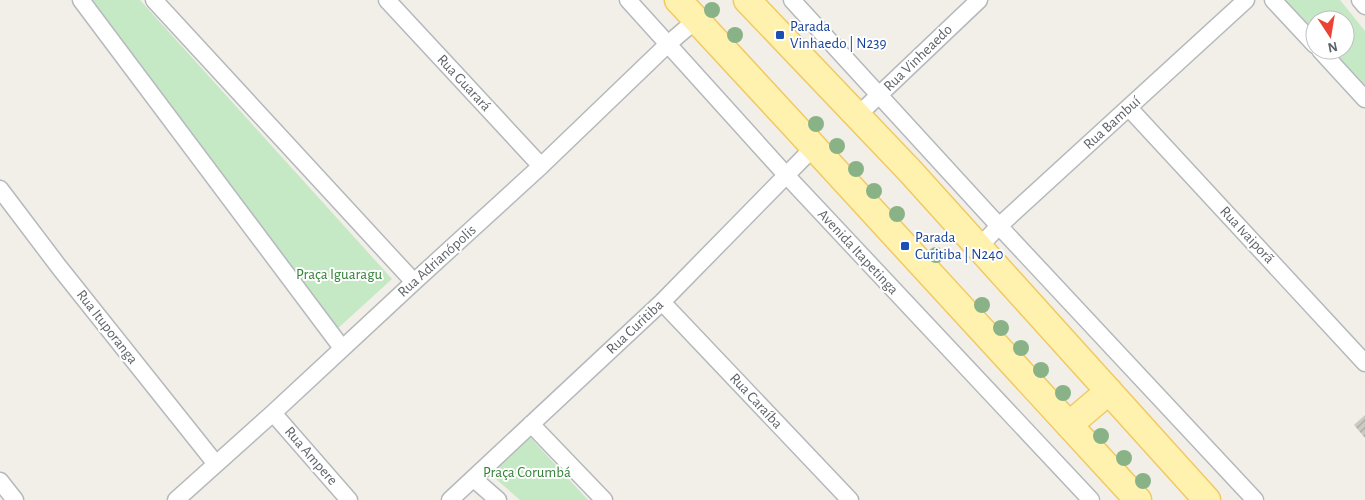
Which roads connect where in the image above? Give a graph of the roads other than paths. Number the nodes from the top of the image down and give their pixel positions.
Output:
1 (81, 0) edge
2 (154, 0) edge
3 (387, 0) edge
4 (628, 0) edge
5 (678, 0) edge
6 (747, 0) edge
7 (792, 0) edge
8 (979, 0) edge
9 (1246, 0) edge
10 (1274, 0) edge
11 (1360, 0) edge
12 (1365, 6) edge
13 (696, 20) junction
14 (1305, 34) edge
15 (668, 44) junction
16 (1329, 60) edge
17 (880, 95) junction
18 (1365, 99) edge
19 (1129, 108) junction
20 (857, 116) junction
21 (814, 147) junction
22 (541, 166) junction
23 (787, 176) junction
24 (0, 189) edge
25 (999, 226) junction
26 (979, 247) junction
27 (414, 282) junction
28 (662, 302) junction
29 (342, 348) junction
30 (1365, 362) edge
31 (1109, 391) junction
32 (273, 413) junction
33 (531, 424) junction
34 (1069, 425) junction
35 (216, 464) junction
36 (474, 479) junction
37 (0, 481) edge
38 (15, 500) edge
39 (176, 500) edge
40 (349, 500) edge
41 (450, 500) edge
42 (498, 500) edge
43 (604, 500) edge
44 (850, 500) edge
45 (1091, 500) edge
46 (1138, 500) edge
47 (1207, 500) edge
48 (1255, 500) edge

1 - 29 street
2 - 27 street
3 - 22 street, Rua Guarará
4 - 15 street, Avenida Itapetinga
5 - 13 main road
6 - 20 main road
7 - 17 street
8 - 17 street, Rua Vinheaedo
9 - 19 street, Rua Bambuí
10 - 14 street
11 - 12 street
13 - 15 street, Rua Adrianópolis
13 - 21 main road
15 - 22 street, Rua Adrianópolis
15 - 23 street, Avenida Itapetinga
16 - 18 street
17 - 20 street, Rua Vinheaedo
17 - 25 street
19 - 25 street, Rua Bambuí
19 - 30 street, Rua Ivaiporã
20 - 26 main road
21 - 23 street, Rua Curitiba
21 - 34 main road
22 - 27 street, Rua Adrianópolis
23 - 28 street, Rua Curitiba
23 - 45 street, Avenida Itapetinga
24 - 35 street, Rua Ituporanga
25 - 26 street, Rua Bambuí
25 - 48 street
26 - 31 main road
27 - 29 street, Rua Adrianópolis
28 - 33 street, Rua Curitiba
28 - 44 street, Rua Caraíba
29 - 32 street, Rua Adrianópolis
31 - 34 main road
31 - 47 main road
32 - 35 street, Rua Adrianópolis
32 - 40 street, Rua Ampere
33 - 36 street, Rua Curitiba
33 - 43 street
34 - 46 main road
35 - 39 street, Rua Adrianópolis
36 - 41 street, Rua Curitiba
36 - 42 street
37 - 38 street

